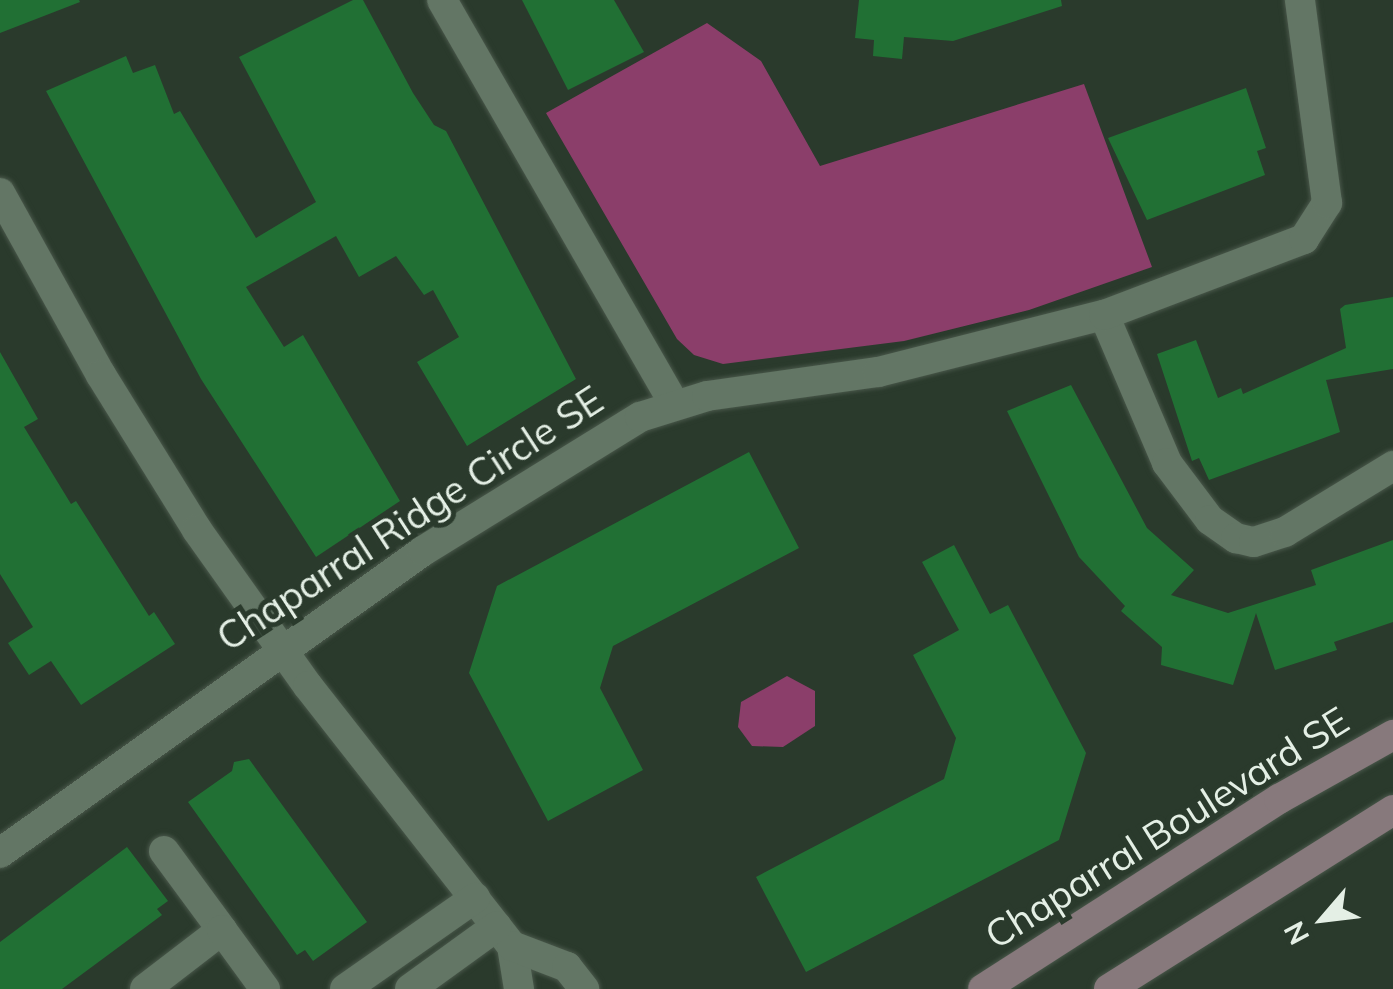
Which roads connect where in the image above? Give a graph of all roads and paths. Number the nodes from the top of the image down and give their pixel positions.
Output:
1 (442, 0) edge
2 (1300, 0) edge
3 (0, 193) edge
4 (1104, 315) junction
5 (674, 404) junction
6 (1393, 466) edge
7 (280, 650) junction
8 (1393, 735) edge
9 (1393, 810) edge
10 (164, 850) dead end
11 (0, 852) edge
12 (475, 898) junction
13 (222, 930) junction
14 (505, 936) junction
15 (983, 987) edge
16 (145, 989) edge
17 (264, 989) edge
18 (345, 989) edge
19 (410, 989) edge
20 (520, 989) edge
21 (584, 989) edge
22 (1109, 989) edge

1 - 5 street
2 - 4 street, Chaparral Ridge Circle SE
3 - 7 street
4 - 5 street, Chaparral Ridge Circle SE
4 - 6 street
5 - 7 street, Chaparral Ridge Circle SE
7 - 11 street, Chaparral Ridge Circle SE
7 - 12 street
8 - 15 main road, Chaparral Boulevard SE
9 - 22 main road
10 - 13 street
12 - 14 street
12 - 18 street
13 - 16 street
13 - 17 street
14 - 19 street
14 - 20 street
14 - 21 street

